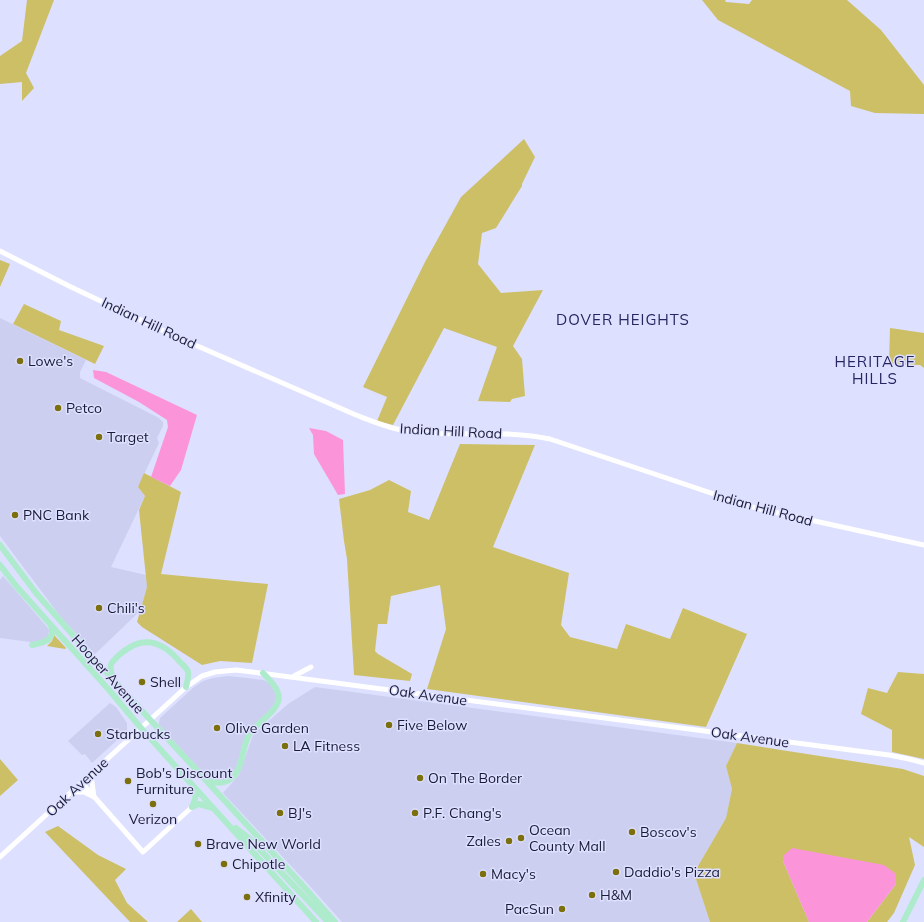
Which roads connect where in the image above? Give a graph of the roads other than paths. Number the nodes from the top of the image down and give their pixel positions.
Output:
1 (0, 251) edge
2 (0, 545) edge
3 (924, 545) edge
4 (0, 565) edge
5 (50, 625) junction
6 (32, 646) dead end
7 (311, 667) dead end
8 (264, 673) junction
9 (293, 676) junction
10 (112, 678) junction
11 (186, 687) junction
12 (150, 719) junction
13 (141, 728) junction
14 (924, 763) edge
15 (91, 774) junction
16 (200, 775) junction
17 (82, 783) junction
18 (193, 785) junction
19 (73, 792) junction
20 (94, 797) junction
21 (192, 807) junction
22 (214, 808) junction
23 (225, 820) junction
24 (0, 858) edge
25 (924, 880) edge
26 (316, 922) edge
27 (328, 922) edge
28 (335, 922) edge
29 (903, 922) edge

1 - 3 street, Indian Hill Road
2 - 10 main road, Hooper Avenue
4 - 5 main road, Hooper Avenue
5 - 6 main road
5 - 13 main road, Hooper Avenue
7 - 9 street
8 - 9 street, Oak Avenue
8 - 11 street, Oak Avenue
8 - 16 main road
9 - 14 street, Oak Avenue
10 - 11 main road
10 - 12 main road, Hooper Avenue
11 - 12 street, Oak Avenue
12 - 13 street, Oak Avenue
12 - 16 main road, Hooper Avenue
13 - 15 street, Oak Avenue
13 - 18 main road, Hooper Avenue
15 - 17 street, Oak Avenue
15 - 20 street
16 - 28 main road, Hooper Avenue
17 - 19 street, Oak Avenue
17 - 20 street
18 - 21 main road
18 - 22 main road, Hooper Avenue
19 - 20 street
19 - 24 street, Oak Avenue
20 - 21 street
21 - 22 main road
22 - 23 main road, Hooper Avenue
23 - 26 main road, Hooper Avenue
23 - 27 main road
25 - 29 main road

